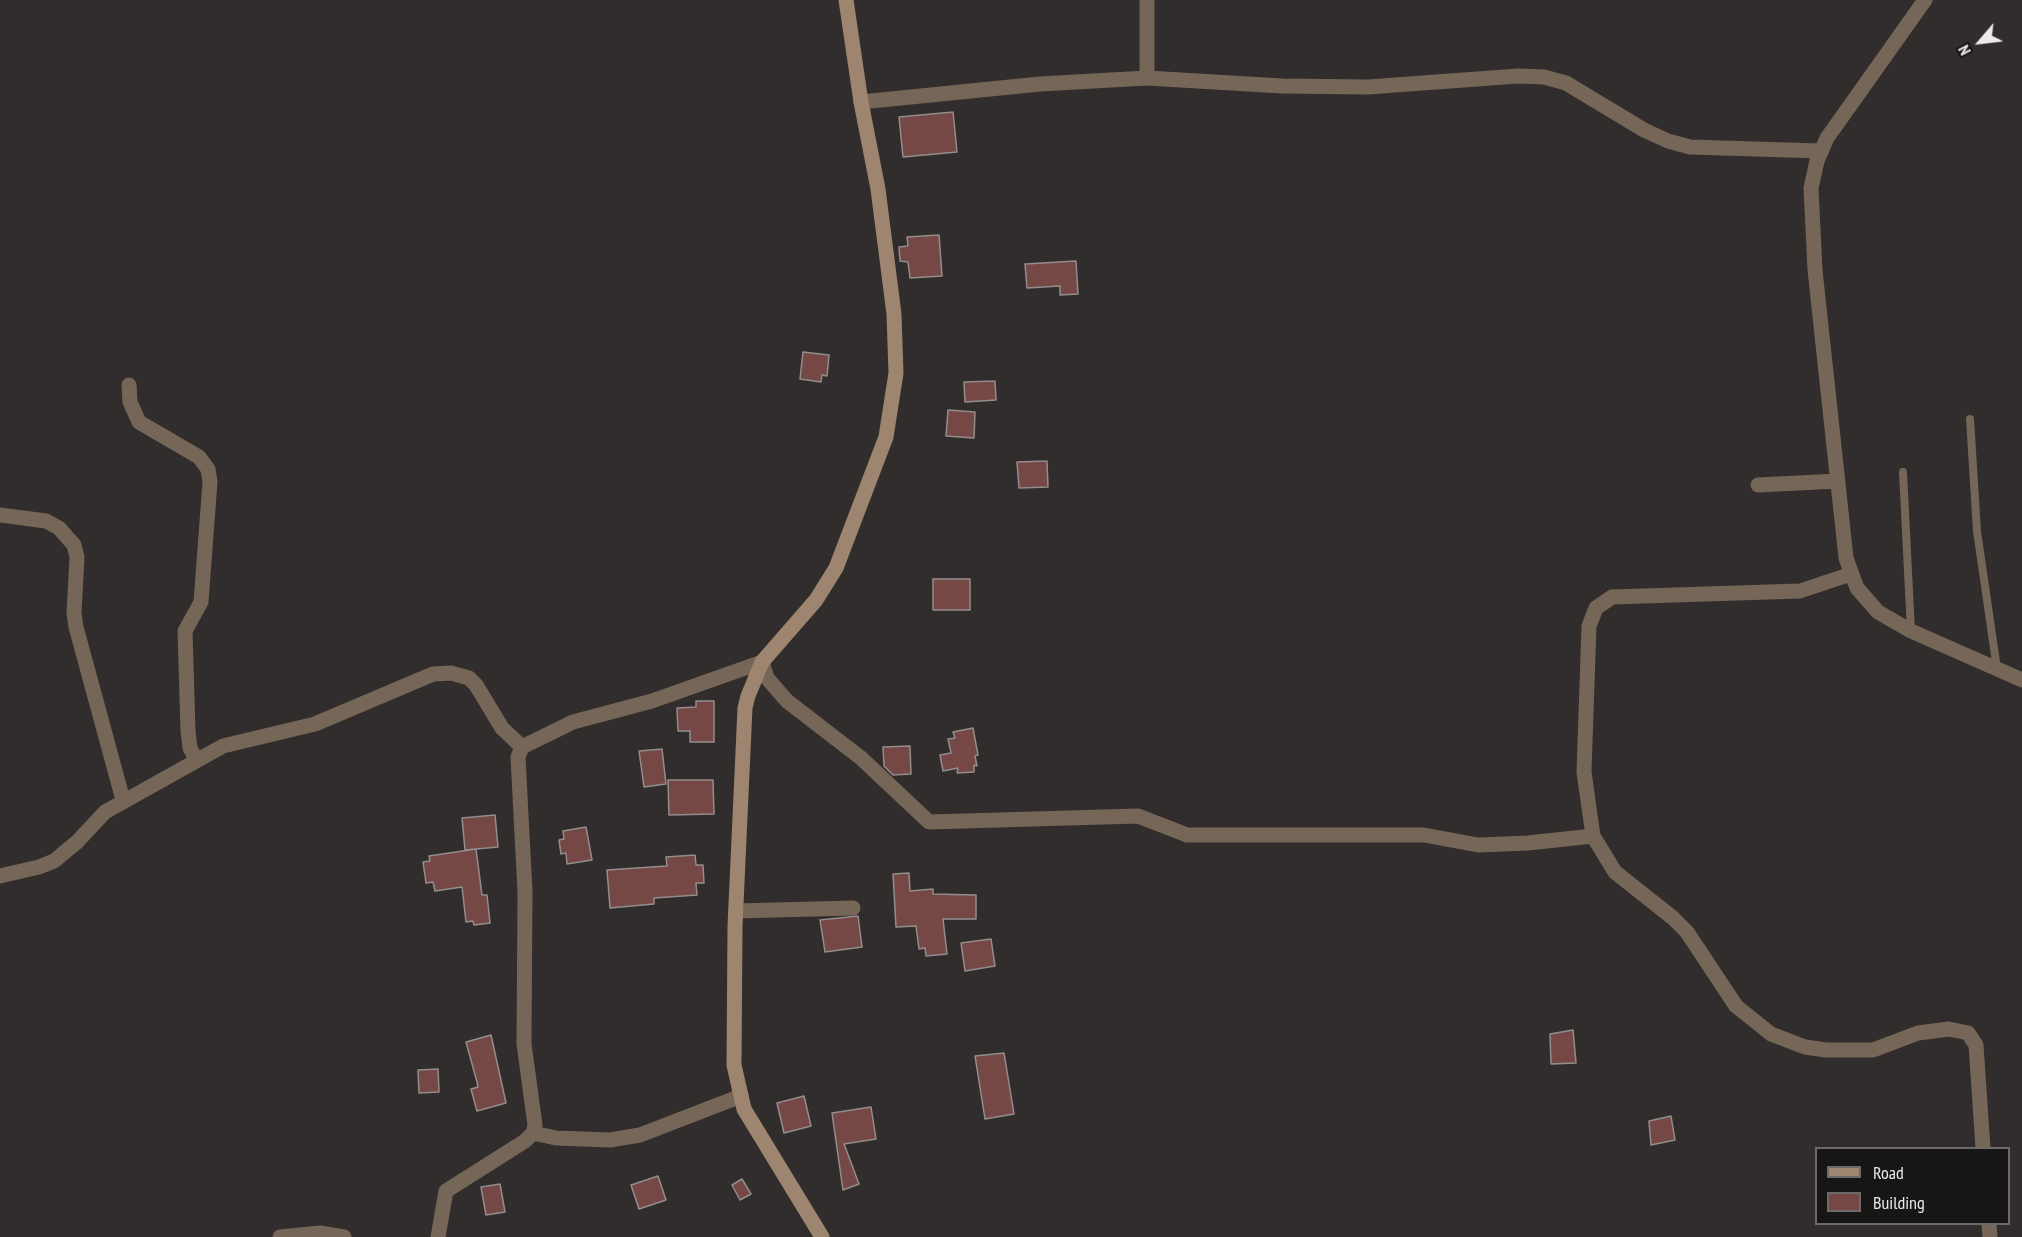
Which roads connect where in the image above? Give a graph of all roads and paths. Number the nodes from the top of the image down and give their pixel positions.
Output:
1 (846, 0) edge
2 (1147, 0) edge
3 (1925, 0) edge
4 (1147, 78) junction
5 (861, 102) junction
6 (1820, 151) junction
7 (129, 385) dead end
8 (1970, 419) dead end
9 (1903, 472) dead end
10 (1838, 481) junction
11 (1758, 485) dead end
12 (0, 515) edge
13 (1851, 574) junction
14 (1911, 631) junction
15 (762, 662) junction
16 (1996, 669) junction
17 (2022, 680) edge
18 (522, 747) junction
19 (196, 759) junction
20 (123, 800) junction
21 (1593, 836) junction
22 (0, 876) edge
23 (853, 908) dead end
24 (736, 911) junction
25 (741, 1096) junction
26 (532, 1133) junction
27 (1983, 1147) edge
28 (280, 1237) edge
29 (344, 1237) edge
30 (438, 1237) edge
31 (822, 1237) edge

1 - 5 street
2 - 4 street
3 - 6 street
4 - 5 street
4 - 6 street
5 - 15 street
6 - 10 street
7 - 19 street
8 - 16 lane
9 - 14 lane
10 - 11 street
10 - 13 street
12 - 20 street
13 - 14 street
13 - 21 street
14 - 16 street
15 - 18 street
15 - 21 street
15 - 24 street
16 - 17 street
18 - 19 street
18 - 26 street
19 - 20 street
20 - 22 street
21 - 27 street
23 - 24 street
24 - 25 street
25 - 26 street
25 - 31 street
26 - 30 street
28 - 29 street

